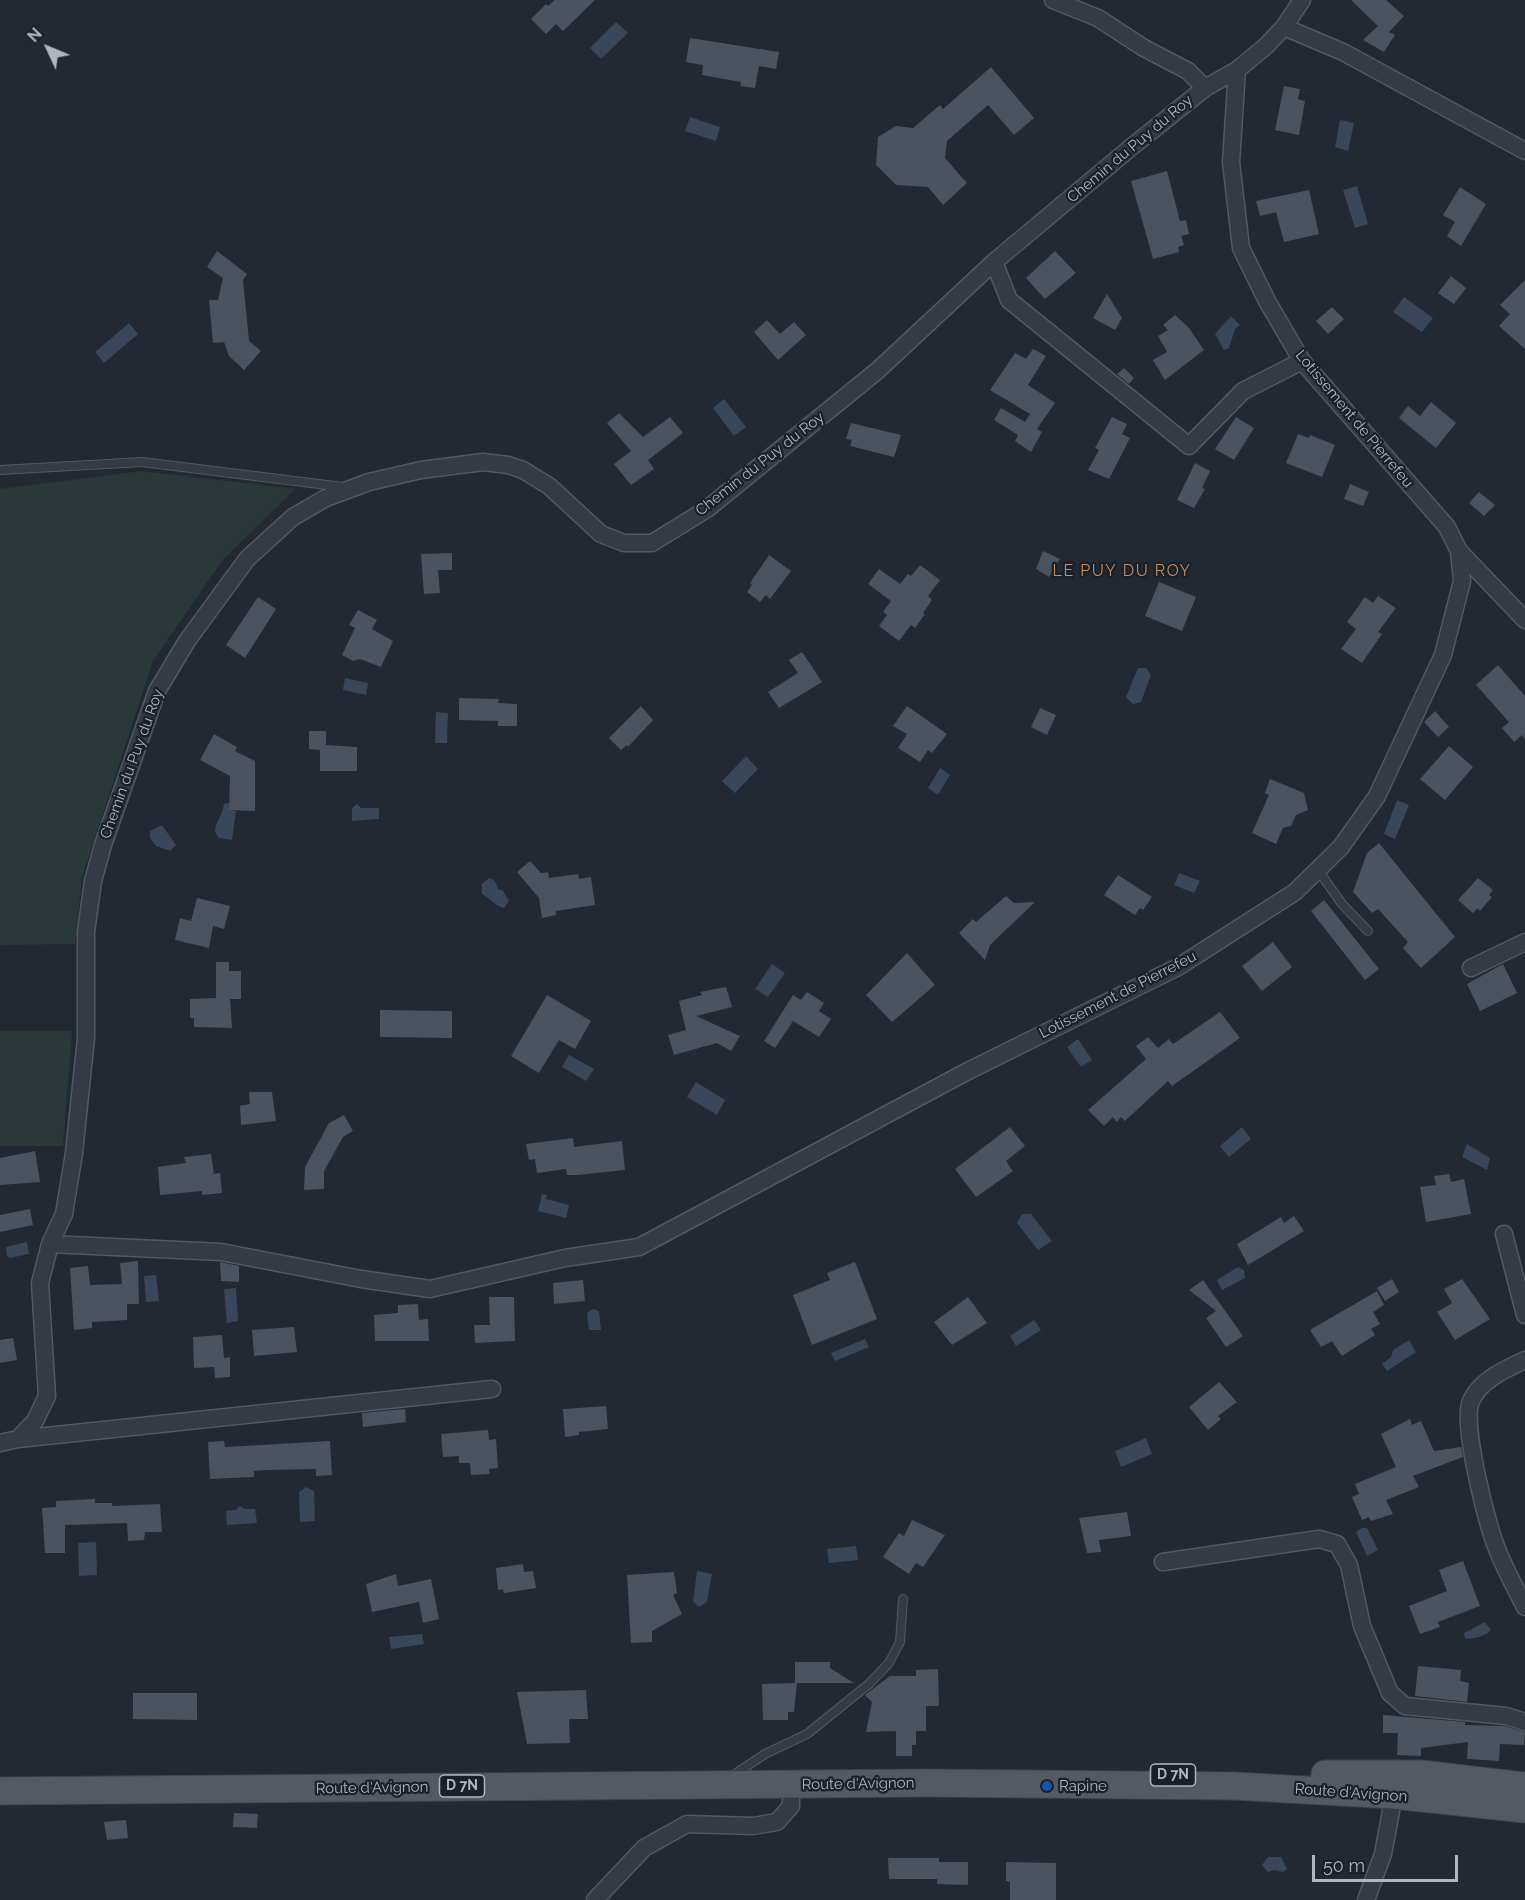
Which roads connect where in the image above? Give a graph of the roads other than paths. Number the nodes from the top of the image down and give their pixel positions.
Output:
1 (1053, 0) edge
2 (1302, 0) edge
3 (1284, 27) junction
4 (1237, 70) junction
5 (1205, 88) junction
6 (1525, 151) edge
7 (994, 262) junction
8 (1302, 361) junction
9 (0, 470) edge
10 (352, 488) junction
11 (1459, 551) junction
12 (1525, 620) edge
13 (1318, 870) junction
14 (1368, 931) dead end
15 (1525, 942) edge
16 (1471, 968) dead end
17 (1504, 1234) dead end
18 (50, 1244) junction
19 (1525, 1315) edge
20 (1525, 1359) edge
21 (492, 1389) dead end
22 (18, 1439) junction
23 (0, 1443) edge
24 (1163, 1562) dead end
25 (903, 1599) dead end
26 (1525, 1607) edge
27 (1525, 1722) edge
28 (1420, 1774) junction
29 (925, 1782) junction
30 (719, 1784) junction
31 (791, 1785) junction
32 (1525, 1786) edge
33 (0, 1791) edge
34 (1394, 1795) junction
35 (1525, 1809) edge
36 (595, 1900) edge
37 (1366, 1900) edge

1 - 5 street
2 - 3 street, Chemin du Puy du Roy
3 - 4 street, Chemin du Puy du Roy
3 - 6 street
4 - 5 street, Chemin du Puy du Roy
4 - 8 street, Lotissement de Pierrefeu
5 - 7 street, Chemin du Puy du Roy
7 - 8 street
7 - 10 street, Chemin du Puy du Roy
8 - 11 street, Lotissement de Pierrefeu
9 - 10 lane
10 - 18 street, Chemin du Puy du Roy
11 - 12 street, Lotissement de Pierrefeu
11 - 13 street, Lotissement de Pierrefeu
13 - 14 lane
13 - 18 street, Lotissement de Pierrefeu
15 - 16 street
17 - 19 street
18 - 22 street, Chemin du Puy du Roy
20 - 26 street
21 - 22 street
22 - 23 street
24 - 27 street
25 - 30 lane
28 - 29 main road, Route d'Avignon / D 7N
28 - 32 main road, Route d'Avignon / D 7N
28 - 34 street
29 - 31 main road, Route d'Avignon / D 7N
29 - 34 main road, Route d'Avignon / D 7N
30 - 31 main road, Route d'Avignon / D 7N
30 - 33 main road, Route d'Avignon / D 7N
31 - 36 street
34 - 35 main road, Route d'Avignon / D 7N
34 - 37 street

